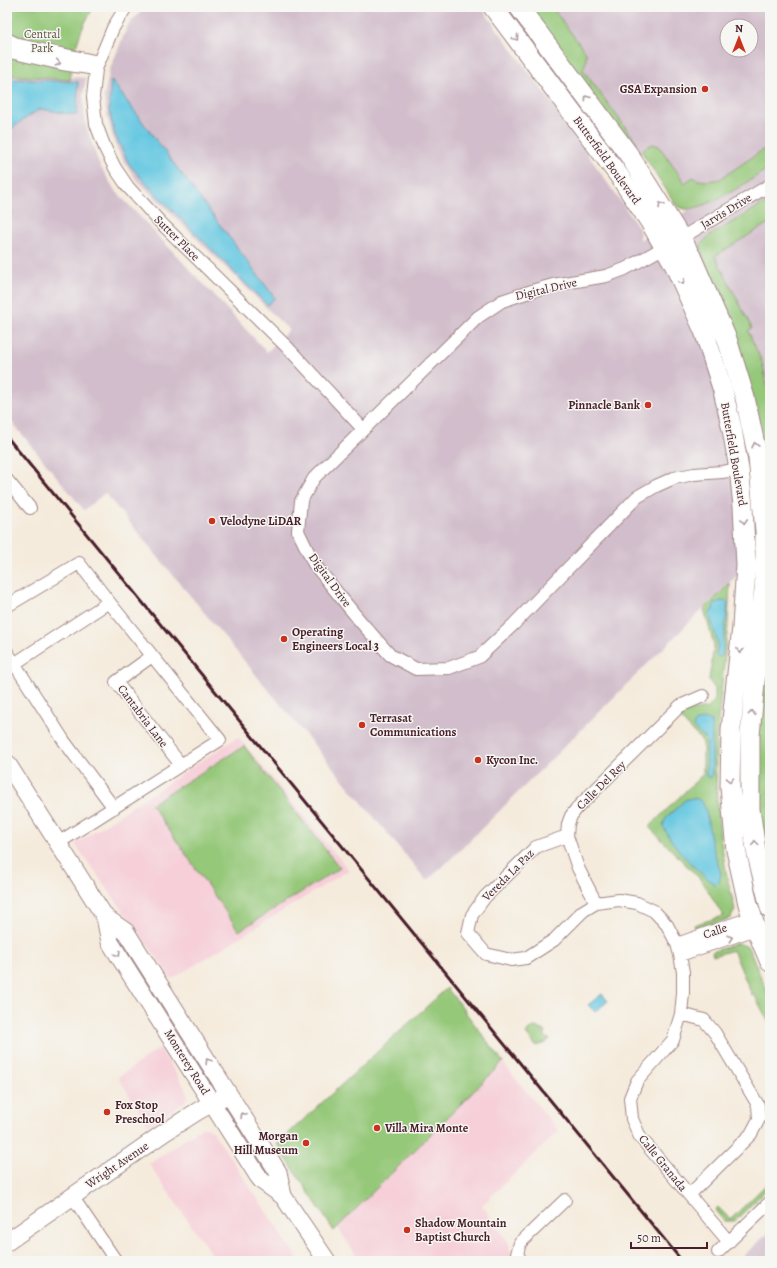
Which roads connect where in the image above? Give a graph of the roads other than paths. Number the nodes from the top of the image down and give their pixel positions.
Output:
1 (126, 7) edge
2 (492, 7) edge
3 (520, 7) edge
4 (7, 39) edge
5 (7, 48) edge
6 (97, 65) junction
7 (770, 185) edge
8 (681, 238) junction
9 (664, 247) junction
10 (363, 429) junction
11 (739, 469) junction
12 (7, 480) edge
13 (30, 508) dead end
14 (109, 602) junction
15 (7, 606) edge
16 (7, 652) edge
17 (152, 656) junction
18 (14, 664) junction
19 (703, 696) dead end
20 (7, 763) edge
21 (181, 765) junction
22 (114, 808) junction
23 (567, 836) junction
24 (58, 843) junction
25 (596, 903) junction
26 (770, 908) edge
27 (105, 917) junction
28 (754, 923) junction
29 (678, 949) junction
30 (770, 962) edge
31 (681, 1014) junction
32 (229, 1094) junction
33 (212, 1103) junction
34 (689, 1195) junction
35 (72, 1196) junction
36 (284, 1196) junction
37 (565, 1200) dead end
38 (770, 1202) edge
39 (7, 1242) edge
40 (729, 1242) junction
41 (718, 1252) dead end
42 (116, 1261) edge
43 (327, 1261) edge
44 (521, 1261) edge

1 - 6 street, Sutter Place
2 -> 9 main road, Butterfield Boulevard
8 -> 3 main road, Butterfield Boulevard
4 - 6 street
5 -> 6 street
6 - 10 street, Sutter Place
7 - 8 street, Jarvis Drive
8 - 9 street, Jarvis Drive
26 -> 8 main road, Butterfield Boulevard
9 - 10 street, Digital Drive
9 -> 11 main road, Butterfield Boulevard
10 - 11 street, Digital Drive
11 -> 28 main road, Butterfield Boulevard
12 - 13 street
14 - 15 street
14 - 17 street
14 - 18 street
16 - 18 street
17 - 21 street, Cantabria Lane
17 - 21 street
18 - 22 street
19 - 23 street, Calle Del Rey
20 - 24 main road, Monterey Road
21 - 22 street
22 - 24 street
23 - 25 street
23 - 25 street, Vereda La Paz
24 - 27 main road, Monterey Road
25 - 29 street
32 -> 27 main road, Monterey Road
27 -> 33 main road, Monterey Road
28 - 29 street, Calle
28 - 30 main road, Butterfield Boulevard
29 - 31 street, Calle Granada
31 - 34 street, Calle Granada
31 - 34 street
32 - 33 main road, Wright Avenue
36 -> 32 main road, Monterey Road
33 - 35 main road, Wright Avenue
33 - 36 main road, Monterey Road
34 - 40 street, Calle Granada
35 - 39 main road, Wright Avenue
35 - 42 street
36 - 43 main road, Monterey Road
37 - 44 street
38 - 40 street
40 - 41 street

